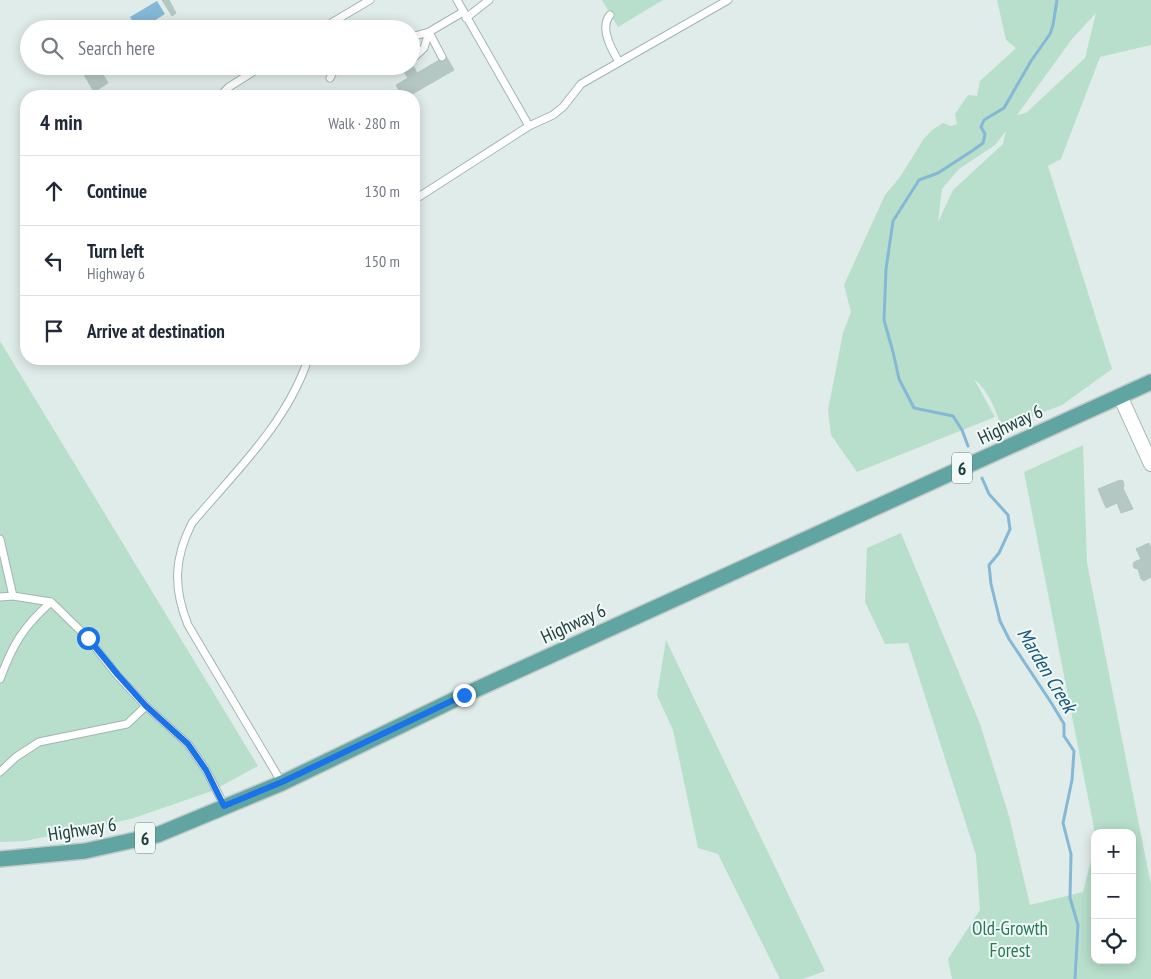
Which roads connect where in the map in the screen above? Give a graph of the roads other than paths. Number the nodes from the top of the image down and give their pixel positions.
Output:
1 (370, 0) edge
2 (457, 0) edge
3 (489, 0) edge
4 (728, 0) edge
5 (465, 15) junction
6 (610, 15) dead end
7 (336, 20) edge
8 (430, 32) junction
9 (420, 35) edge
10 (420, 52) edge
11 (442, 57) dead end
12 (620, 62) junction
13 (248, 75) edge
14 (332, 75) edge
15 (330, 78) dead end
16 (226, 90) edge
17 (529, 126) junction
18 (420, 196) edge
19 (306, 365) edge
20 (1151, 382) edge
21 (1120, 396) junction
22 (1151, 464) edge
23 (0, 539) edge
24 (13, 596) junction
25 (0, 597) edge
26 (51, 602) junction
27 (0, 679) edge
28 (146, 706) junction
29 (0, 772) edge
30 (282, 782) junction
31 (224, 806) junction
32 (0, 860) edge

1 - 7 lane
2 - 5 lane
3 - 5 lane
4 - 12 lane
5 - 8 lane
5 - 17 lane
6 - 12 lane
8 - 9 lane
8 - 10 lane
8 - 11 lane
12 - 17 lane
13 - 16 lane
14 - 15 lane
17 - 18 lane
19 - 30 lane
20 - 21 main road, Highway 6 / 6
21 - 22 street
21 - 30 main road, Highway 6 / 6
23 - 24 lane
24 - 25 lane
24 - 26 lane
26 - 27 lane
26 - 28 lane
28 - 29 lane
28 - 31 lane
30 - 31 main road, Highway 6 / 6
31 - 32 main road, Highway 6 / 6

